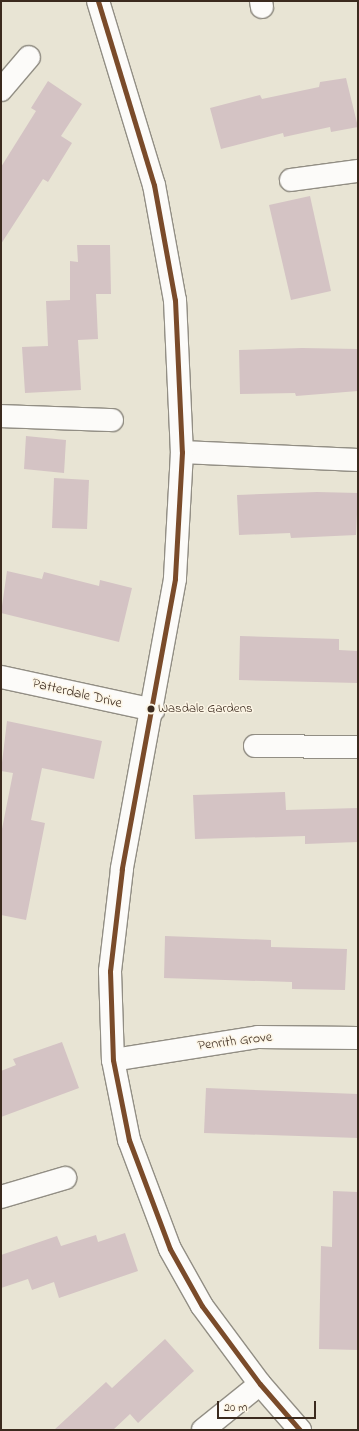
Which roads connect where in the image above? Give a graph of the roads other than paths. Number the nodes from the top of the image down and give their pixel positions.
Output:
1 (98, 1) edge
2 (29, 57) dead end
3 (1, 90) edge
4 (358, 170) edge
5 (291, 180) dead end
6 (1, 416) edge
7 (112, 420) dead end
8 (182, 452) junction
9 (358, 460) edge
10 (1, 677) edge
11 (153, 710) junction
12 (255, 746) dead end
13 (358, 747) edge
14 (358, 1038) edge
15 (113, 1060) junction
16 (65, 1178) dead end
17 (1, 1197) edge
18 (260, 1384) junction
19 (203, 1430) edge
20 (300, 1430) edge

1 - 8 street
2 - 3 street
4 - 5 street
6 - 7 street
8 - 9 street
8 - 11 street
10 - 11 street, Patterdale Drive
11 - 15 street
12 - 13 street
14 - 15 street, Penrith Grove
15 - 18 street
16 - 17 street
18 - 19 street
18 - 20 street

